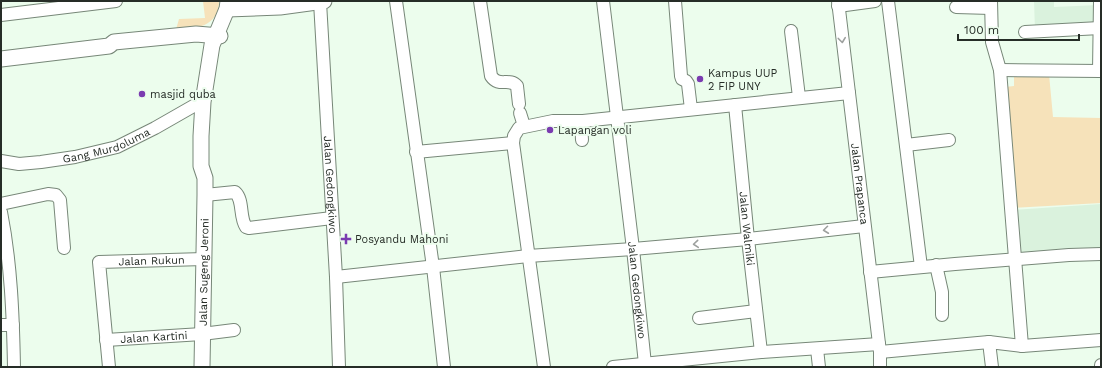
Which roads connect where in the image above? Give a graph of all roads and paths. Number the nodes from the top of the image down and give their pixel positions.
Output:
1 (116, 1) edge
2 (322, 1) edge
3 (396, 1) edge
4 (480, 1) edge
5 (603, 1) edge
6 (675, 1) edge
7 (875, 1) edge
8 (888, 1) edge
9 (1100, 1) edge
10 (82, 3) edge
11 (838, 4) edge
12 (230, 5) edge
13 (991, 5) edge
14 (956, 7) dead end
15 (1, 15) edge
16 (1100, 28) junction
17 (791, 31) dead end
18 (1025, 32) dead end
19 (216, 41) junction
20 (1, 59) edge
21 (1000, 70) junction
22 (1100, 71) edge
23 (849, 93) junction
24 (799, 97) junction
25 (203, 102) junction
26 (735, 104) junction
27 (691, 109) junction
28 (617, 118) junction
29 (581, 121) junction
30 (524, 126) junction
31 (582, 140) dead end
32 (949, 140) dead end
33 (513, 143) junction
34 (906, 145) junction
35 (416, 152) junction
36 (1, 161) edge
37 (205, 178) junction
38 (205, 194) junction
39 (1, 204) edge
40 (1, 212) edge
41 (332, 218) junction
42 (864, 226) junction
43 (748, 239) junction
44 (64, 248) dead end
45 (633, 249) junction
46 (1101, 254) edge
47 (528, 256) junction
48 (204, 259) junction
49 (1015, 260) junction
50 (936, 265) junction
51 (433, 267) junction
52 (921, 267) junction
53 (870, 272) junction
54 (336, 277) junction
55 (756, 311) junction
56 (942, 315) dead end
57 (700, 318) dead end
58 (7, 325) edge
59 (234, 330) dead end
60 (202, 334) junction
61 (106, 340) junction
62 (1101, 340) edge
63 (989, 342) junction
64 (1022, 346) junction
65 (879, 348) junction
66 (817, 349) junction
67 (761, 352) junction
68 (645, 364) junction
69 (14, 367) edge
70 (109, 367) edge
71 (202, 367) edge
72 (339, 367) edge
73 (444, 367) edge
74 (544, 367) edge
75 (613, 367) edge
76 (819, 367) edge
77 (880, 367) edge
78 (992, 367) edge

1 - 10 street
2 - 12 main road
2 - 41 street, Jalan Gedongkiwo
3 - 35 street
4 - 30 street
5 - 28 street, Jalan Gedongkiwo
6 - 27 street
7 - 11 street
8 - 34 street
9 - 16 street
10 - 15 street
11 -> 23 street, Jalan Prapanca
12 - 19 main road
13 - 14 street
13 - 21 street
16 - 18 street
16 - 22 street
17 - 24 street
19 - 20 main road
19 - 25 main road, Jalan Sugeng Jeroni
19 - 37 main road, Jalan Sugeng Jeroni
21 - 22 street
21 - 49 street
23 - 24 street
23 - 42 street, Jalan Prapanca
24 - 26 street
25 - 36 street, Gang Murdoluma
25 - 37 main road, Jalan Sugeng Jeroni
26 - 27 street
26 - 43 street, Jalan Walmiki
27 - 28 street
28 - 29 street
28 - 45 street, Jalan Gedongkiwo
29 - 30 street
29 - 31 street
30 - 33 street
32 - 34 street
33 - 35 street
33 - 47 street
34 - 52 street
35 - 51 street
37 - 38 main road, Jalan Sugeng Jeroni
38 - 41 street
38 - 48 main road, Jalan Sugeng Jeroni
39 - 44 street
40 - 58 street
41 - 54 street, Jalan Gedongkiwo
42 -> 43 street
42 - 53 street, Jalan Prapanca
43 -> 45 street
43 - 55 street, Jalan Walmiki
45 - 47 street
45 - 68 street, Jalan Gedongkiwo
46 - 49 street
47 - 51 street
47 - 74 street
48 - 60 main road, Jalan Sugeng Jeroni
48 - 61 street, Jalan Rukun
49 - 50 street
49 - 64 street
50 - 52 street
50 - 56 street
51 - 54 street
51 - 73 street
52 - 53 street
53 - 65 street, Jalan Prapanca
54 - 72 street, Jalan Gedongkiwo
55 - 57 street
55 - 67 street, Jalan Walmiki
58 - 69 street
59 - 60 street, Jalan Kartini
60 - 61 street, Jalan Kartini
60 - 71 main road, Jalan Sugeng Jeroni
61 - 70 street
62 - 64 street
63 - 64 street
63 - 65 street
63 - 78 street
65 - 66 street
65 - 77 street, Jalan Prapanca
66 - 67 street
66 - 76 street
67 - 68 street
68 - 75 street

